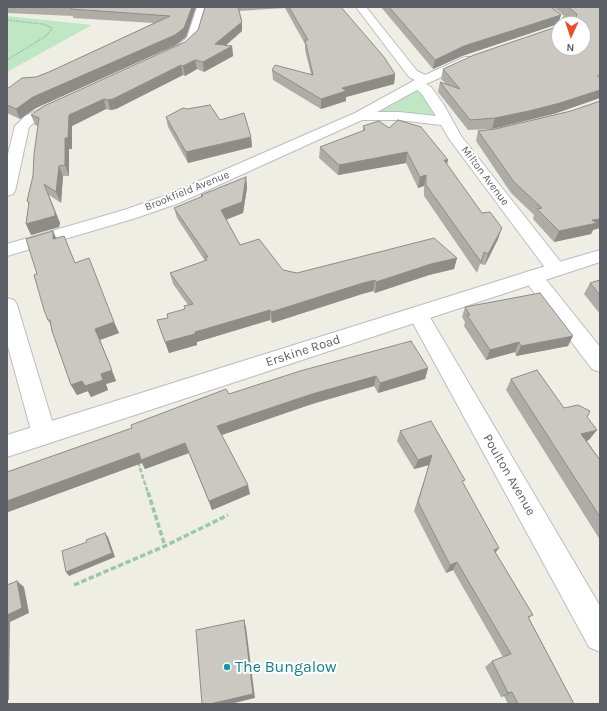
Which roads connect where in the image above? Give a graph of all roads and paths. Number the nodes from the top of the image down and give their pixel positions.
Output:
1 (202, 7) edge
2 (361, 7) edge
3 (546, 7) edge
4 (558, 16) edge
5 (7, 20) edge
6 (481, 56) edge
7 (160, 58) edge
8 (7, 60) edge
9 (421, 82) junction
10 (70, 99) edge
11 (360, 116) junction
12 (446, 121) junction
13 (7, 191) edge
14 (7, 250) edge
15 (600, 256) edge
16 (556, 269) junction
17 (533, 277) junction
18 (7, 305) edge
19 (418, 314) junction
20 (600, 363) edge
21 (44, 434) junction
22 (7, 446) edge
23 (136, 455) edge
24 (228, 515) dead end
25 (164, 546) junction
26 (74, 585) dead end
27 (600, 636) edge

1 - 7 street
2 - 9 street, Milton Avenue
3 - 4 street
5 - 8 path
6 - 9 street, Brookfield Avenue
9 - 11 street, Brookfield Avenue
9 - 12 street, Milton Avenue
10 - 13 street
11 - 12 street, Brookfield Avenue
11 - 14 street, Brookfield Avenue
12 - 16 street, Milton Avenue
15 - 16 street, Erskine Road
16 - 17 street, Erskine Road
17 - 19 street, Erskine Road
17 - 20 street
18 - 21 street
19 - 21 street, Erskine Road
19 - 27 street, Poulton Avenue
21 - 22 street, Erskine Road
23 - 25 path
24 - 25 path
25 - 26 path

